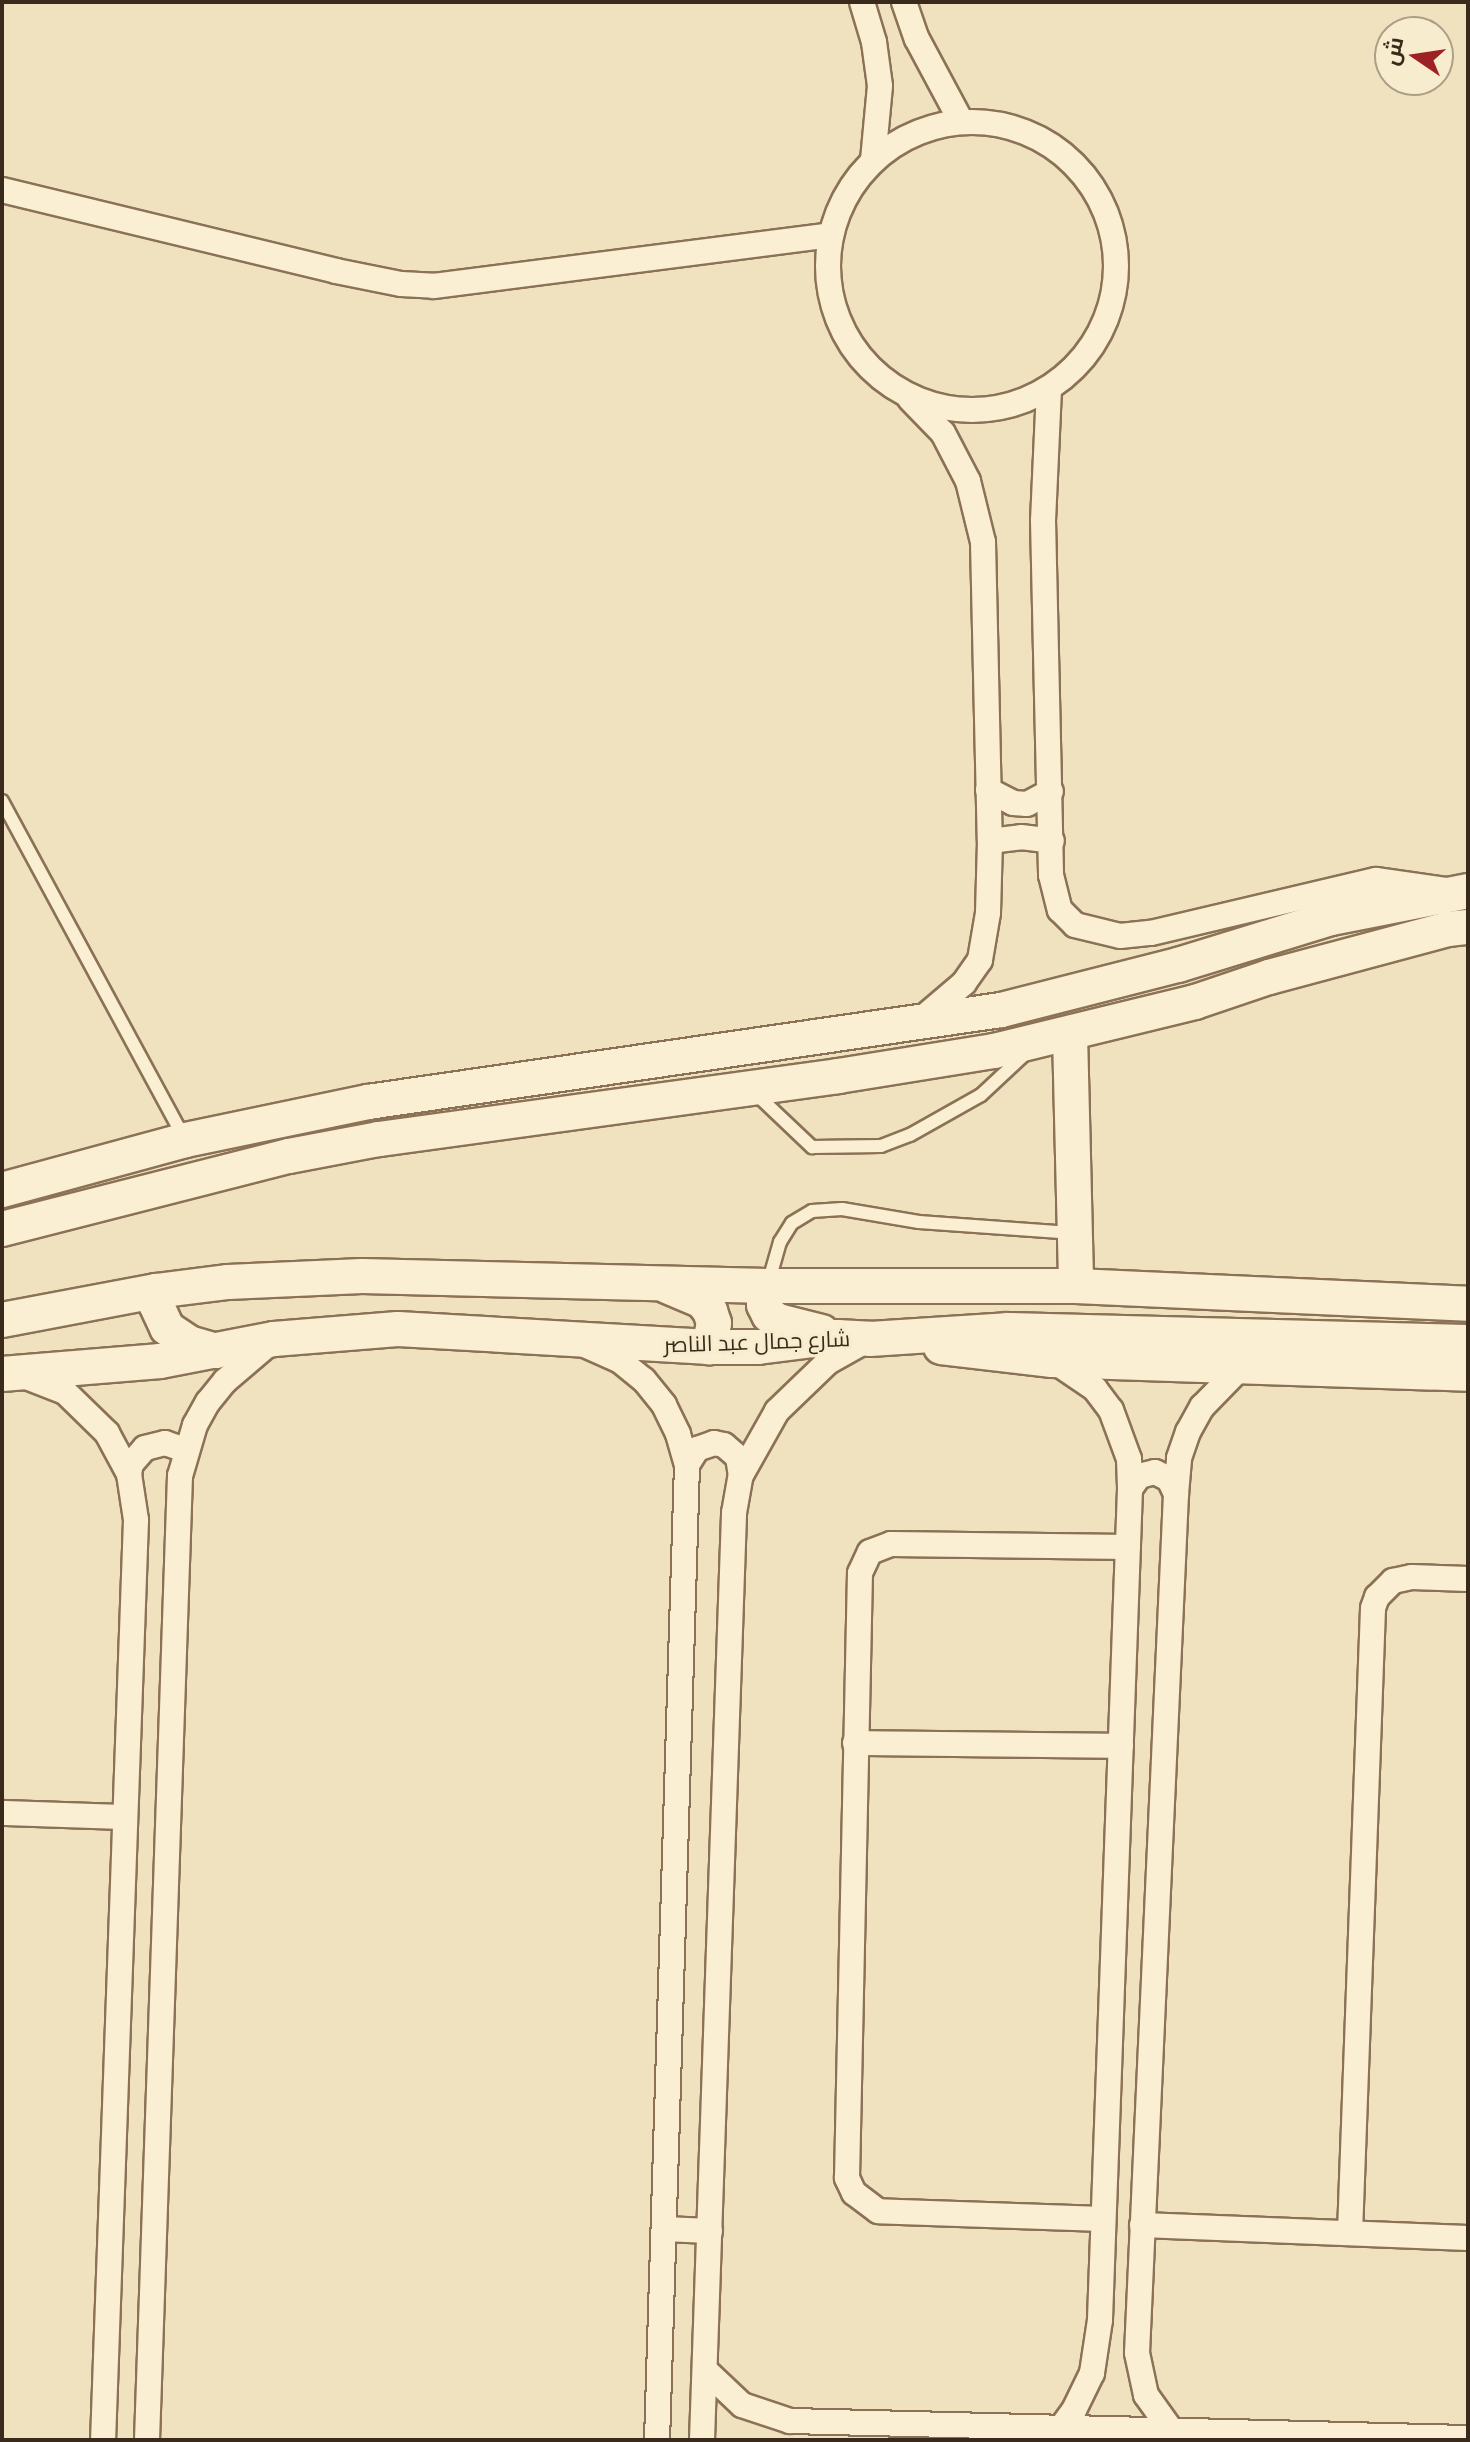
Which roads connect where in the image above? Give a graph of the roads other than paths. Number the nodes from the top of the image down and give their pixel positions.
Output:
1 (862, 2) edge
2 (904, 2) edge
3 (961, 121) junction
4 (873, 160) junction
5 (2, 190) edge
6 (831, 235) junction
7 (1049, 389) junction
8 (908, 397) junction
9 (988, 790) junction
10 (1051, 791) junction
11 (2, 801) edge
12 (990, 841) junction
13 (1052, 841) junction
14 (1462, 891) edge
15 (1468, 927) edge
16 (913, 1026) junction
17 (1054, 1038) junction
18 (750, 1088) junction
19 (280, 1119) junction
20 (186, 1140) junction
21 (289, 1156) junction
22 (2, 1190) edge
23 (2, 1229) edge
24 (1074, 1233) junction
25 (655, 1282) junction
26 (768, 1286) junction
27 (1076, 1286) junction
28 (156, 1291) junction
29 (1468, 1304) edge
30 (2, 1320) edge
31 (864, 1337) junction
32 (274, 1339) junction
33 (570, 1339) junction
34 (1468, 1342) edge
35 (709, 1347) junction
36 (217, 1351) junction
37 (1052, 1360) junction
38 (1241, 1367) junction
39 (2, 1374) edge
40 (1468, 1374) edge
41 (185, 1450) junction
42 (687, 1465) junction
43 (129, 1474) junction
44 (741, 1475) junction
45 (1130, 1489) junction
46 (1176, 1494) junction
47 (1128, 1547) junction
48 (1468, 1579) edge
49 (855, 1743) junction
50 (1121, 1746) junction
51 (2, 1813) edge
52 (125, 1828) junction
53 (166, 1840) junction
54 (1110, 2026) junction
55 (1152, 2027) junction
56 (1103, 2219) junction
57 (1142, 2225) junction
58 (664, 2229) junction
59 (710, 2231) junction
60 (1350, 2233) junction
61 (1468, 2238) edge
62 (1096, 2353) junction
63 (1137, 2353) junction
64 (705, 2370) junction
65 (104, 2390) junction
66 (148, 2391) junction
67 (1061, 2428) junction
68 (1171, 2430) junction
69 (810, 2431) edge
70 (1275, 2436) edge
71 (1468, 2438) edge
72 (103, 2440) edge
73 (147, 2440) edge
74 (657, 2440) edge
75 (702, 2440) edge

1 - 4 street
2 - 3 street
3 - 4 street
3 - 7 street
4 - 6 street
5 - 6 street
6 - 8 street
7 - 8 street
7 - 10 street
8 - 9 street
9 - 10 street
9 - 12 street
10 - 13 street
11 - 20 lane
12 - 13 street
12 - 16 street
13 - 14 street
14 - 16 main road
15 - 17 main road
16 - 19 main road
17 - 18 main road
17 - 18 lane
17 - 24 main road
18 - 21 main road
19 - 20 main road
19 - 21 main road
20 - 22 main road
21 - 23 main road
24 - 26 lane
24 - 27 main road
25 - 26 main road
25 - 28 main road
25 - 35 main road
26 - 27 main road
26 - 31 main road
27 - 29 main road
28 - 30 main road
28 - 36 main road
31 - 34 main road, شارع جمال عبد الناصر
31 - 35 main road, شارع جمال عبد الناصر
31 - 37 main road
31 - 44 street
32 - 33 main road, شارع جمال عبد الناصر
32 - 36 main road, شارع جمال عبد الناصر
32 - 41 street
33 - 35 main road, شارع جمال عبد الناصر
33 - 42 street
36 - 39 main road, شارع جمال عبد الناصر
37 - 38 main road
37 - 45 street
38 - 40 main road
38 - 46 street
39 - 43 street
41 - 43 street
41 - 53 street
42 - 44 street
42 - 58 street
43 - 52 street
44 - 59 street
45 - 46 street
45 - 47 street
46 - 55 street
47 - 49 street
47 - 50 street
48 - 60 street
49 - 50 street
49 - 56 street
50 - 54 street
51 - 52 street
52 - 53 street
52 - 65 street
53 - 66 street
54 - 55 street
54 - 56 street
55 - 57 street
56 - 62 street
57 - 60 street
57 - 63 street
58 - 59 street
58 - 74 street
59 - 64 street
60 - 61 street
62 - 63 street
62 - 67 street
63 - 68 street
64 - 69 street
64 - 75 street
65 - 66 street
65 - 72 street
66 - 73 street
67 - 68 street
67 - 69 street
68 - 70 street
70 - 71 street

